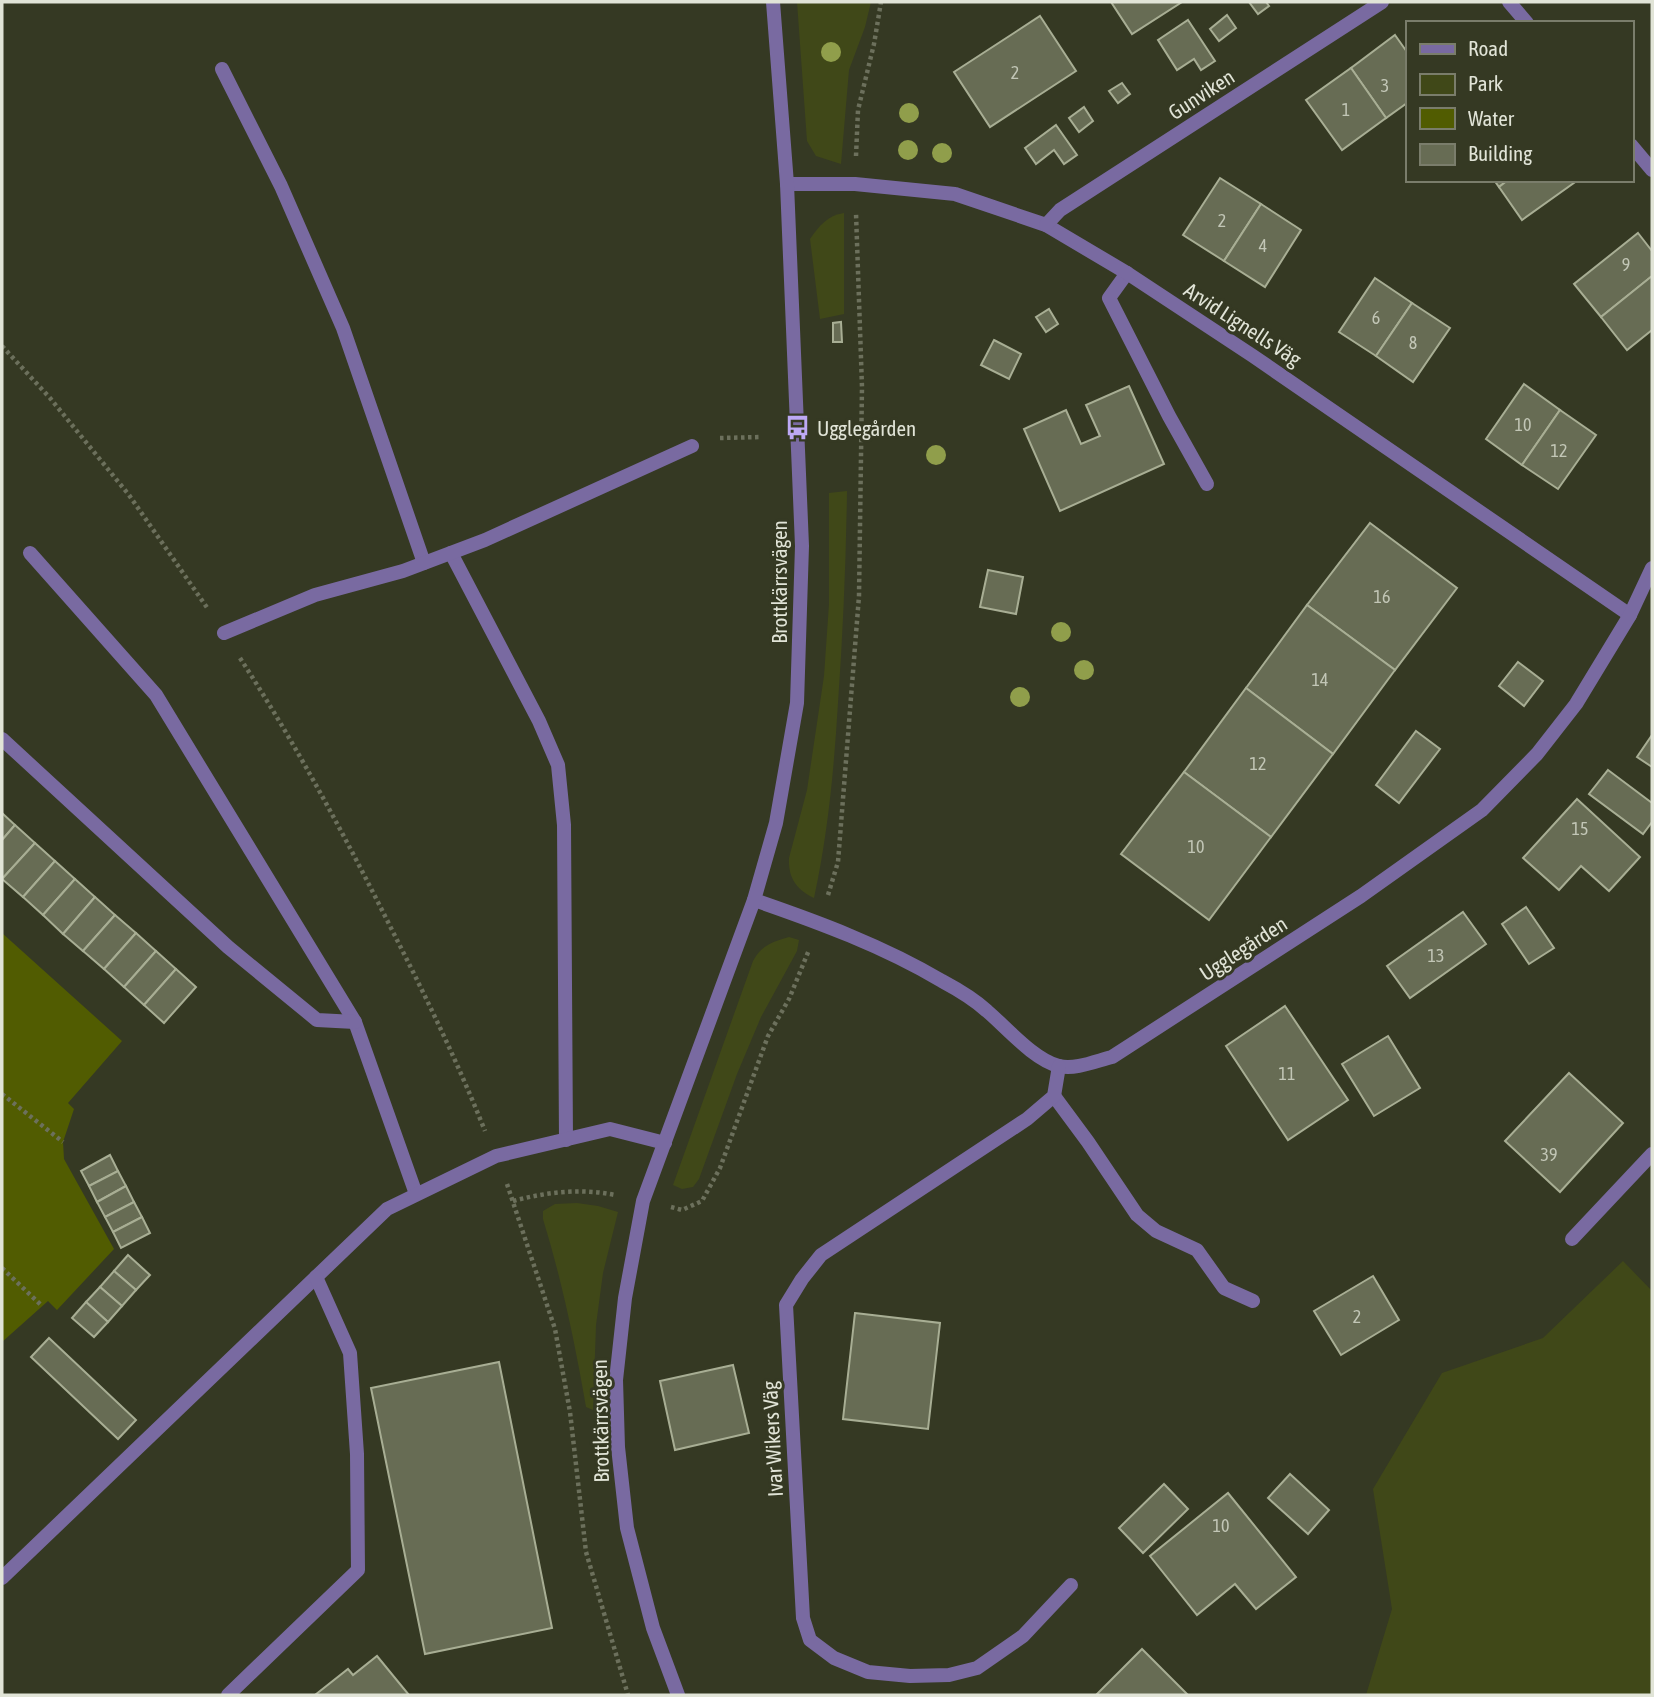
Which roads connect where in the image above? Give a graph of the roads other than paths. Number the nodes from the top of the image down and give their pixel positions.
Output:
1 (773, 2) edge
2 (1382, 2) edge
3 (1509, 2) edge
4 (1525, 21) edge
5 (222, 69) dead end
6 (1633, 147) edge
7 (1652, 170) edge
8 (787, 184) junction
9 (1046, 225) junction
10 (1127, 273) junction
11 (692, 446) road end
12 (1208, 484) dead end
13 (451, 552) junction
14 (30, 553) dead end
15 (424, 563) junction
16 (1652, 568) edge
17 (1630, 615) junction
18 (224, 633) road end
19 (2, 739) edge
20 (754, 900) junction
21 (355, 1022) junction
22 (1059, 1066) junction
23 (1054, 1096) junction
24 (566, 1140) junction
25 (664, 1143) junction
26 (1652, 1154) edge
27 (416, 1194) junction
28 (1572, 1239) dead end
29 (316, 1277) junction
30 (1253, 1301) dead end
31 (2, 1578) edge
32 (1071, 1585) dead end
33 (228, 1695) edge
34 (678, 1695) edge

1 - 8 street, Brottkärrsvägen
2 - 9 street, Gunviken
3 - 4 street
5 - 15 street
6 - 7 street
8 - 9 street, Arvid Lignells Väg
8 - 20 street, Brottkärrsvägen
9 - 10 street, Arvid Lignells Väg
10 - 12 street
10 - 17 street, Arvid Lignells Väg
11 - 13 street
13 - 15 street
13 - 24 street
14 - 21 street
15 - 18 street
16 - 17 street, Ugglegården
17 - 22 street, Ugglegården
19 - 21 street
20 - 22 street
20 - 25 street, Brottkärrsvägen
21 - 27 street
22 - 23 street
23 - 30 street
23 - 32 street, Ivar Wikers Väg
24 - 25 street
24 - 27 street
25 - 34 street, Brottkärrsvägen
26 - 28 street
27 - 29 street
29 - 31 street
29 - 33 street

